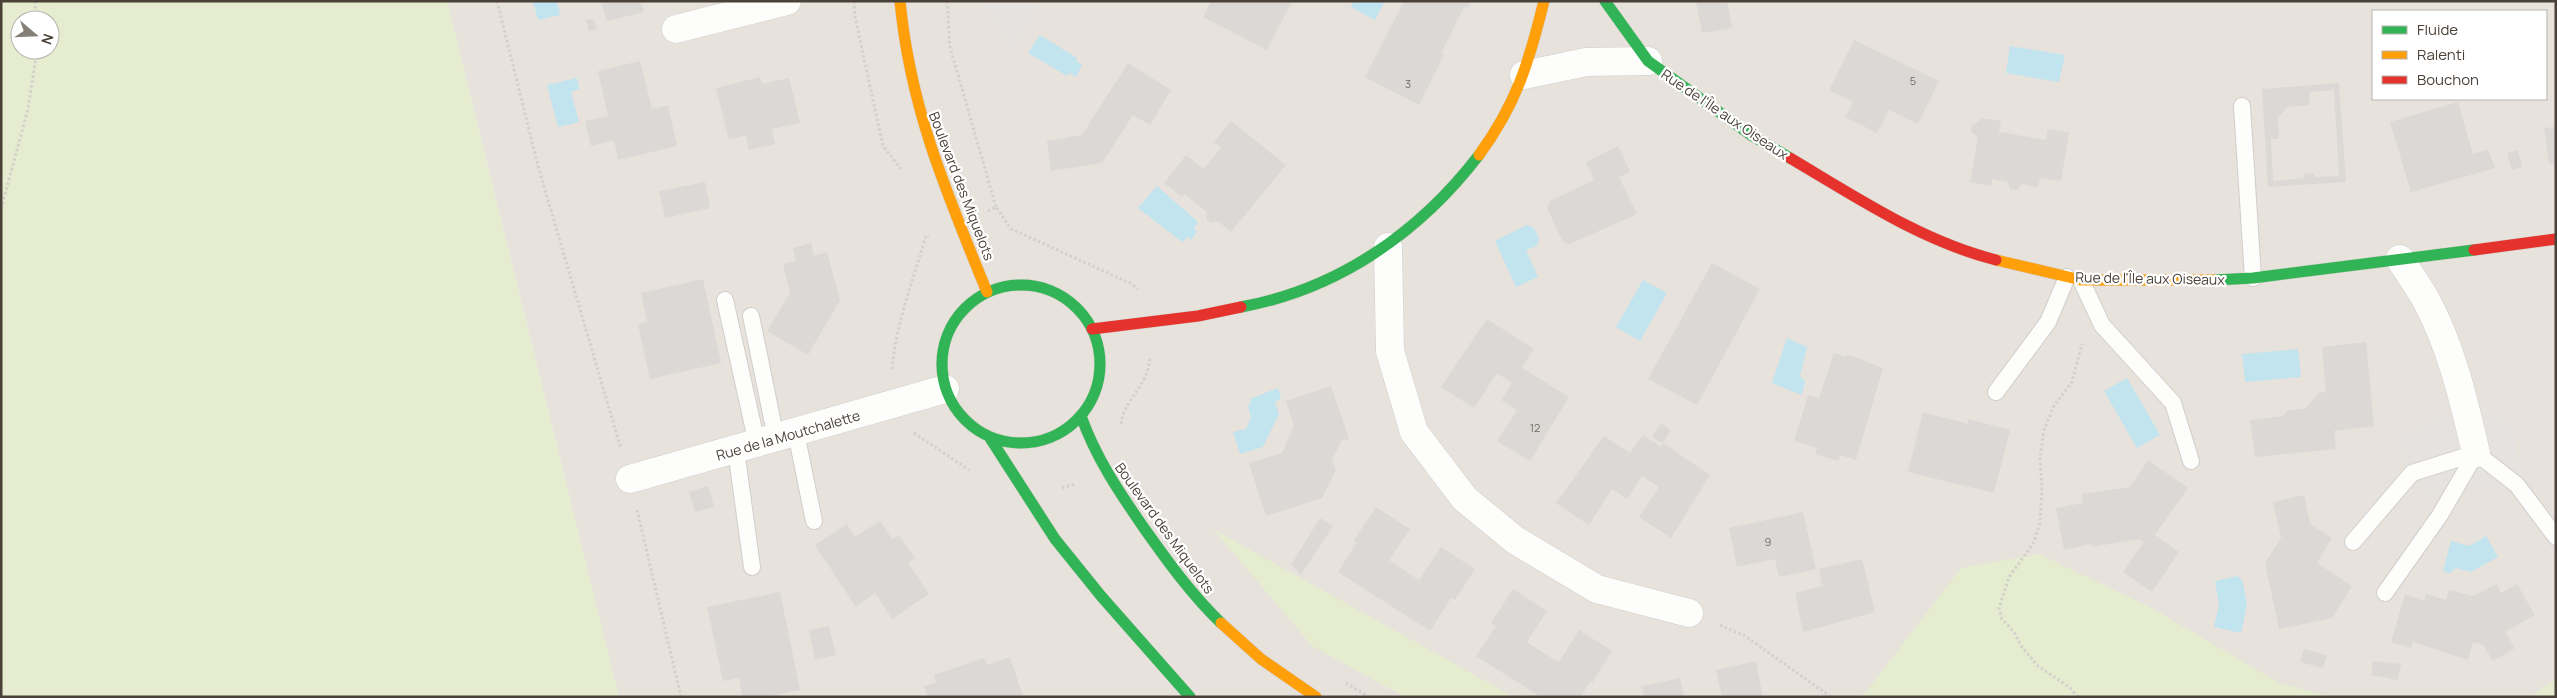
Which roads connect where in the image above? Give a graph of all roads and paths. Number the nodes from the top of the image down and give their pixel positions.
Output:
1 (497, 1) edge
2 (787, 1) edge
3 (854, 1) edge
4 (900, 1) edge
5 (948, 1) edge
6 (1544, 1) edge
7 (1605, 1) edge
8 (676, 29) dead end
9 (35, 60) edge
10 (1648, 61) junction
11 (1524, 75) junction
12 (2242, 106) dead end
13 (906, 175) dead end
14 (1, 208) edge
15 (996, 208) dead end
16 (923, 227) dead end
17 (926, 236) dead end
18 (2556, 239) edge
19 (1388, 247) junction
20 (2400, 259) junction
21 (2074, 278) junction
22 (2253, 278) junction
23 (987, 292) junction
24 (725, 300) dead end
25 (2094, 306) junction
26 (751, 316) dead end
27 (1092, 329) junction
28 (945, 390) junction
29 (1996, 392) dead end
30 (1081, 416) junction
31 (990, 438) junction
32 (766, 441) junction
33 (2476, 453) junction
34 (2191, 461) dead end
35 (1104, 469) junction
36 (630, 479) junction
37 (1031, 501) junction
38 (814, 522) dead end
39 (2556, 537) edge
40 (2353, 542) dead end
41 (752, 567) dead end
42 (2385, 593) dead end
43 (1689, 613) joint
44 (681, 697) edge
45 (1190, 697) edge
46 (1316, 697) edge
47 (1831, 697) edge
48 (2078, 697) edge

1 - 36 path
2 - 8 street
3 - 13 path
4 - 23 street, Boulevard des Miquelots
5 - 15 path
6 - 11 street
7 - 10 street, Rue de l'Île aux Oiseaux
9 - 14 path
10 - 11 street, Rue de l'Île aux Oiseaux
10 - 21 street, Rue de l'Île aux Oiseaux
11 - 19 street
12 - 22 lane
16 - 17 path
18 - 20 street, Rue de l'Île aux Oiseaux
19 - 27 street
19 - 43 street
20 - 22 street, Rue de l'Île aux Oiseaux
20 - 33 street
21 - 22 street, Rue de l'Île aux Oiseaux
21 - 25 lane
21 - 29 lane
23 - 27 street
23 - 28 street
24 - 32 lane
25 - 34 lane
25 - 48 path
26 - 32 lane
27 - 30 street
28 - 31 street
28 - 32 street, Rue de la Moutchalette
30 - 31 street
30 - 35 street, Boulevard des Miquelots
31 - 37 street
32 - 36 street, Rue de la Moutchalette
32 - 38 lane
32 - 41 lane
33 - 39 lane
33 - 40 lane
33 - 42 lane
35 - 37 path
35 - 46 street, Boulevard des Miquelots
36 - 44 path
37 - 45 street
43 - 47 path

